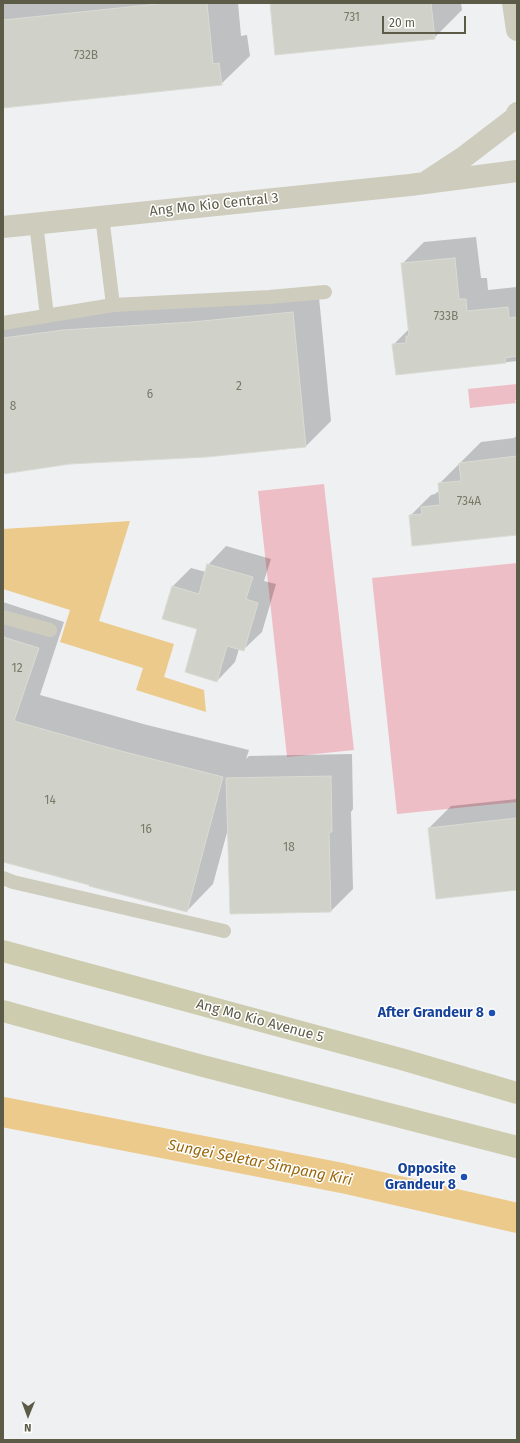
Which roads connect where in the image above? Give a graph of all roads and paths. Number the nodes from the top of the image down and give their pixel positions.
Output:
1 (513, 3) edge
2 (517, 30) edge
3 (516, 116) edge
4 (517, 171) edge
5 (425, 183) junction
6 (102, 216) junction
7 (36, 223) junction
8 (3, 227) edge
9 (325, 292) dead end
10 (113, 305) junction
11 (47, 316) junction
12 (3, 323) edge
13 (3, 617) edge
14 (50, 630) dead end
15 (3, 878) edge
16 (224, 931) dead end
17 (3, 951) edge
18 (3, 1011) edge
19 (517, 1093) edge
20 (517, 1147) edge

1 - 2 street
3 - 5 street, Ang Mo Kio Central 3
4 - 5 street, Ang Mo Kio Central 3
5 - 6 street, Ang Mo Kio Central 3
6 - 7 street, Ang Mo Kio Central 3
6 - 10 lane
7 - 8 street, Ang Mo Kio Central 3
7 - 11 lane
9 - 10 lane
10 - 11 lane
11 - 12 lane
13 - 14 lane
15 - 16 lane
17 - 19 main road, Ang Mo Kio Avenue 5
18 - 20 main road

